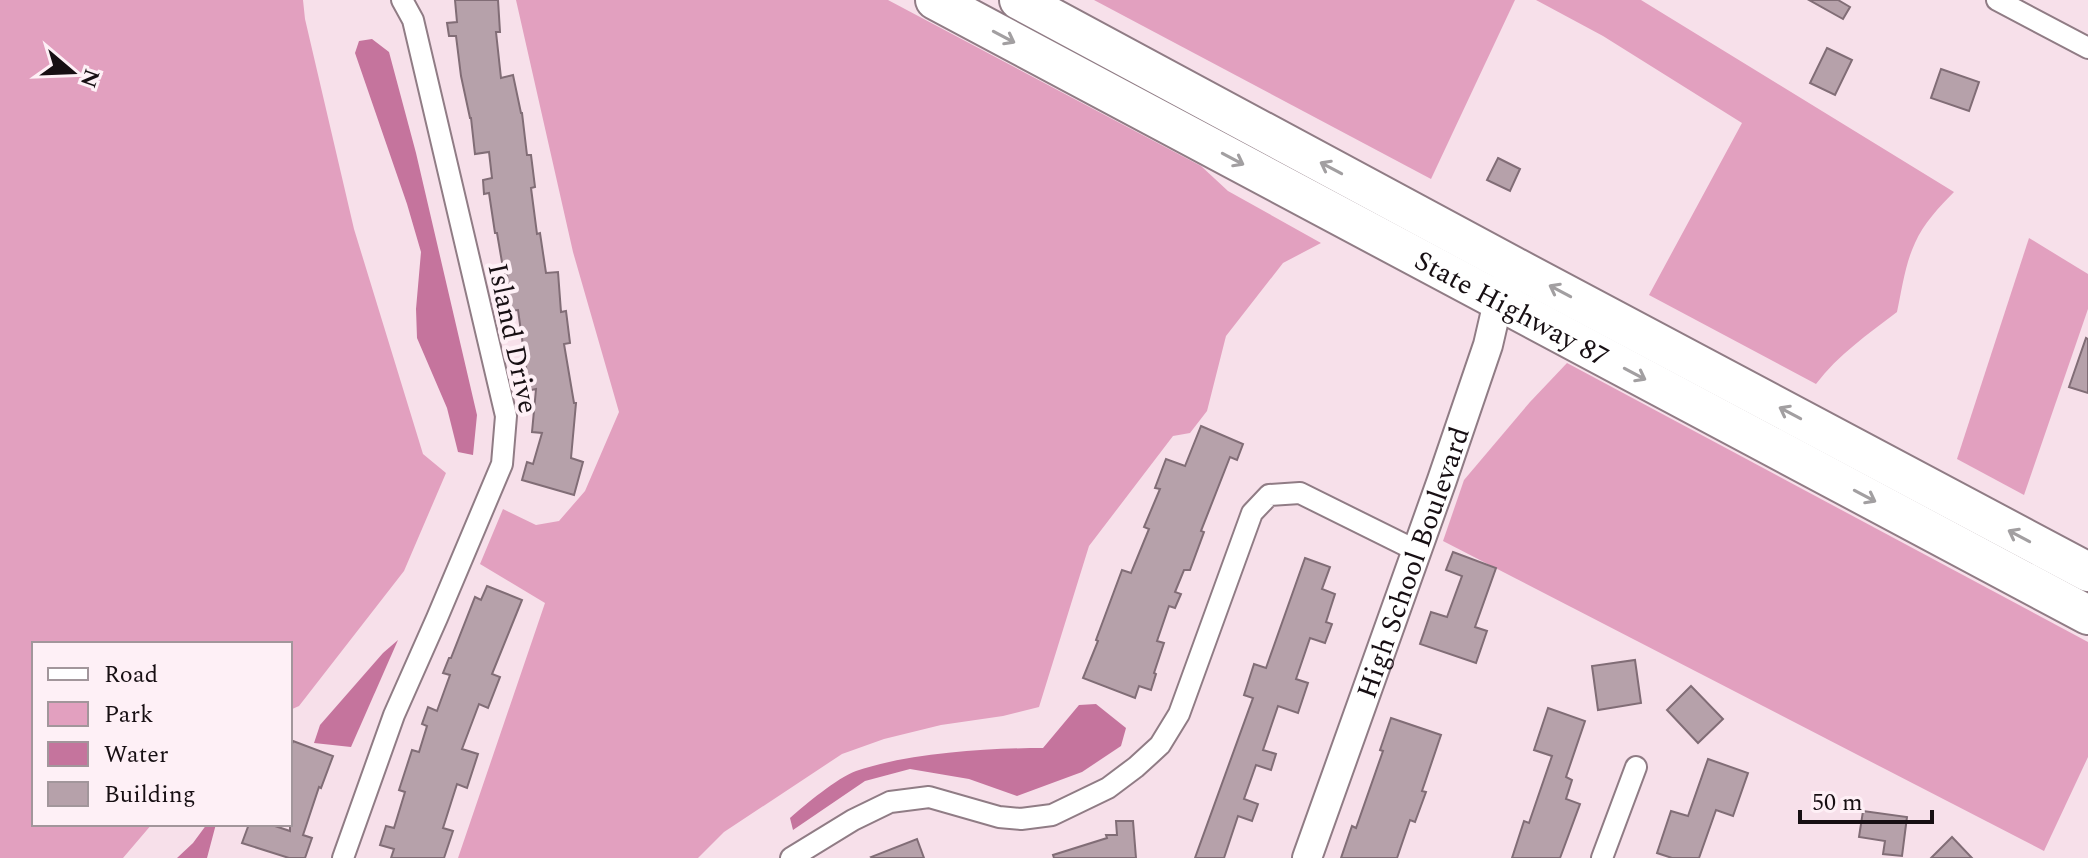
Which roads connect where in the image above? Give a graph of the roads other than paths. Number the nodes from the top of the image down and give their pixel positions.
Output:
1 (402, 0) edge
2 (935, 0) edge
3 (1019, 0) edge
4 (1997, 0) edge
5 (2088, 48) edge
6 (1513, 266) junction
7 (1498, 302) junction
8 (1417, 551) junction
9 (2088, 572) edge
10 (2040, 589) junction
11 (2088, 607) edge
12 (2088, 615) edge
13 (1636, 767) dead end
14 (343, 858) edge
15 (791, 858) edge
16 (1307, 858) edge
17 (1602, 858) edge

1 - 14 street, Island Drive
2 -> 7 highway, State Highway 87
6 -> 3 highway
4 - 5 street
6 - 7 street, High School Boulevard
9 -> 6 highway
7 - 8 street, High School Boulevard
7 -> 10 highway, State Highway 87
8 - 15 street
8 - 16 street, High School Boulevard
10 - 11 street
10 - 12 highway, State Highway 87
13 - 17 street

